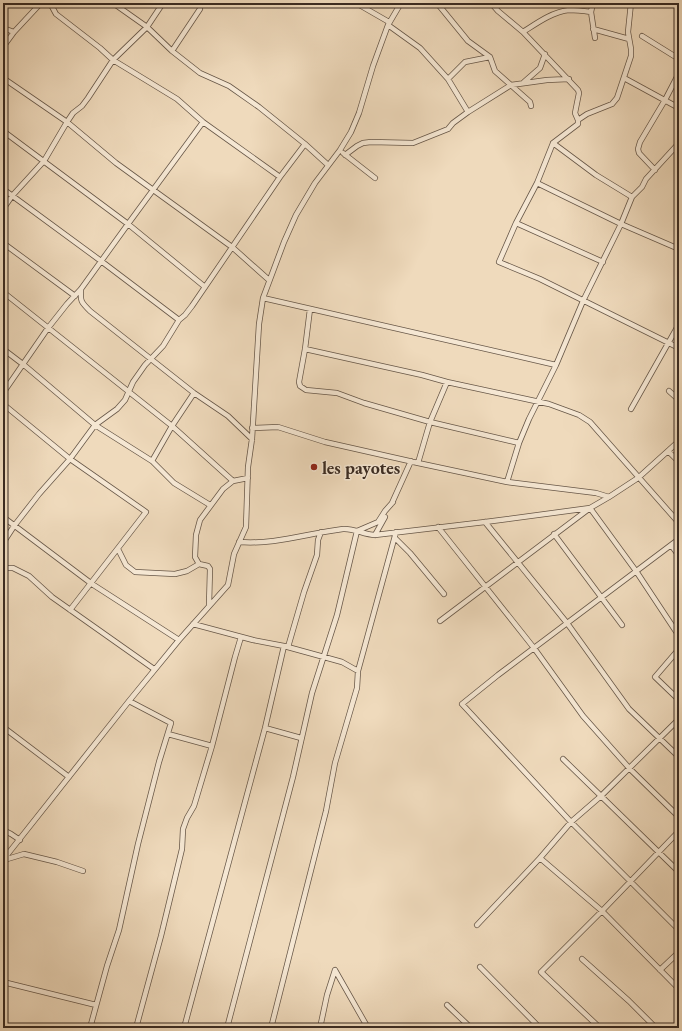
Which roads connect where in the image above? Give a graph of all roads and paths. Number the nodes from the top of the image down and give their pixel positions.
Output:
1 (41, 3) edge
2 (50, 3) edge
3 (113, 3) edge
4 (163, 3) edge
5 (356, 3) edge
6 (401, 3) edge
7 (437, 3) edge
8 (491, 3) edge
9 (594, 3) edge
10 (631, 3) edge
11 (200, 9) dead end
12 (591, 12) junction
13 (389, 23) junction
14 (146, 27) junction
15 (3, 28) edge
16 (593, 29) junction
17 (14, 32) junction
18 (523, 32) junction
19 (642, 36) dead end
20 (595, 38) dead end
21 (629, 39) junction
22 (3, 48) edge
23 (172, 50) junction
24 (545, 54) junction
25 (490, 57) junction
26 (679, 59) edge
27 (113, 60) junction
28 (679, 73) edge
29 (3, 78) edge
30 (624, 78) junction
31 (448, 79) junction
32 (569, 79) junction
33 (524, 82) junction
34 (511, 85) junction
35 (666, 100) junction
36 (531, 106) dead end
37 (679, 108) edge
38 (468, 112) junction
39 (578, 120) junction
40 (67, 122) junction
41 (203, 122) junction
42 (3, 131) edge
43 (554, 143) junction
44 (679, 143) edge
45 (305, 144) junction
46 (340, 150) junction
47 (345, 155) junction
48 (44, 161) junction
49 (328, 166) junction
50 (655, 170) junction
51 (280, 177) junction
52 (375, 178) dead end
53 (537, 183) junction
54 (3, 190) edge
55 (154, 190) junction
56 (12, 196) junction
57 (632, 197) junction
58 (3, 210) edge
59 (516, 222) junction
60 (128, 224) junction
61 (621, 224) junction
62 (3, 243) edge
63 (232, 246) junction
64 (679, 249) edge
65 (101, 261) junction
66 (603, 262) junction
67 (269, 280) junction
68 (206, 286) junction
69 (81, 289) junction
70 (3, 292) edge
71 (74, 296) junction
72 (263, 298) junction
73 (583, 301) junction
74 (310, 309) junction
75 (179, 320) junction
76 (679, 324) edge
77 (48, 328) junction
78 (668, 342) junction
79 (305, 348) junction
80 (679, 348) edge
81 (3, 349) edge
82 (151, 359) junction
83 (24, 365) junction
84 (556, 365) junction
85 (447, 382) junction
86 (669, 391) dead end
87 (130, 392) junction
88 (3, 393) edge
89 (194, 393) junction
90 (679, 400) edge
91 (537, 402) junction
92 (3, 404) edge
93 (631, 409) dead end
94 (430, 422) junction
95 (95, 425) junction
96 (172, 426) junction
97 (252, 428) junction
98 (252, 439) junction
99 (679, 441) edge
100 (519, 444) junction
101 (668, 451) junction
102 (70, 459) junction
103 (152, 461) junction
104 (411, 461) junction
105 (679, 462) edge
106 (418, 463) junction
107 (248, 478) junction
108 (638, 478) junction
109 (233, 481) junction
110 (507, 482) junction
111 (609, 497) junction
112 (393, 502) junction
113 (210, 505) junction
114 (590, 508) junction
115 (3, 517) edge
116 (485, 522) junction
117 (679, 523) edge
118 (14, 526) junction
119 (438, 527) junction
120 (321, 532) junction
121 (358, 532) junction
122 (396, 532) junction
123 (375, 534) junction
124 (554, 534) junction
125 (395, 538) junction
126 (679, 539) edge
127 (239, 542) junction
128 (3, 543) edge
129 (670, 545) junction
130 (118, 549) junction
131 (679, 556) edge
132 (518, 562) junction
133 (199, 564) junction
134 (3, 568) edge
135 (636, 571) junction
136 (92, 584) junction
137 (485, 587) junction
138 (444, 594) dead end
139 (602, 598) junction
140 (209, 605) junction
141 (70, 610) junction
142 (440, 621) dead end
143 (567, 623) junction
144 (193, 624) junction
145 (622, 625) dead end
146 (679, 636) edge
147 (241, 637) junction
148 (179, 640) junction
149 (286, 647) junction
150 (534, 648) junction
151 (679, 649) edge
152 (324, 657) junction
153 (154, 669) junction
154 (358, 671) junction
155 (679, 700) edge
156 (129, 701) junction
157 (679, 719) edge
158 (3, 727) edge
159 (265, 728) junction
160 (168, 734) junction
161 (660, 737) junction
162 (302, 738) junction
163 (212, 746) junction
164 (679, 757) edge
165 (563, 759) dead end
166 (630, 769) junction
167 (68, 777) junction
168 (601, 796) junction
169 (679, 817) edge
170 (571, 822) junction
171 (3, 830) edge
172 (679, 831) edge
173 (20, 840) junction
174 (658, 852) junction
175 (540, 858) junction
176 (3, 860) edge
177 (83, 871) dead end
178 (679, 872) edge
179 (630, 881) junction
180 (602, 912) junction
181 (477, 925) dead end
182 (679, 930) edge
183 (679, 952) edge
184 (582, 959) dead end
185 (480, 967) dead end
186 (660, 970) junction
187 (3, 982) edge
188 (679, 989) edge
189 (96, 1005) junction
190 (447, 1005) dead end
191 (90, 1028) edge
192 (136, 1028) edge
193 (184, 1028) edge
194 (227, 1028) edge
195 (271, 1028) edge
196 (320, 1028) edge
197 (368, 1028) edge
198 (471, 1028) edge
199 (540, 1028) edge
200 (600, 1028) edge
201 (656, 1028) edge

1 - 17 street
2 - 27 street
3 - 14 street
4 - 14 street
5 - 13 street
6 - 13 street
7 - 25 street
8 - 18 street
9 - 12 street
10 - 21 street
11 - 23 street
12 - 16 street
12 - 18 street
13 - 31 street
13 - 46 street
14 - 23 street
14 - 27 street
15 - 17 street
16 - 20 street
16 - 21 street
17 - 22 street
18 - 24 street
19 - 26 street
21 - 30 street
23 - 45 street
24 - 32 street
24 - 33 street
25 - 31 street
25 - 34 street
27 - 40 street
27 - 41 street
28 - 35 street
29 - 40 street
30 - 35 street
30 - 39 street
31 - 38 street
32 - 33 street
32 - 39 street
33 - 34 street
34 - 36 street
34 - 38 street
35 - 37 street
35 - 50 street
38 - 47 street
39 - 43 street
40 - 48 street
40 - 55 street
41 - 51 street
41 - 55 street
42 - 48 street
43 - 53 street
43 - 57 street
44 - 50 street
45 - 49 street
45 - 51 street
46 - 47 street
46 - 49 street
47 - 52 street
48 - 56 street
48 - 60 street
49 - 67 street
50 - 57 street
51 - 63 street
53 - 59 street
53 - 61 street
54 - 56 street
55 - 60 street
55 - 63 street
56 - 58 street
56 - 65 street
57 - 61 street
59 - 66 street
59 - 73 street
60 - 65 street
60 - 68 street
61 - 64 street
61 - 66 street
62 - 71 street
63 - 67 street
63 - 68 street
65 - 69 street
65 - 75 street
66 - 73 street
67 - 72 street
68 - 75 street
69 - 71 street
69 - 82 street
70 - 77 street
71 - 77 street
72 - 74 street
72 - 97 street
73 - 78 street
73 - 84 street
74 - 79 street
74 - 84 street
75 - 82 street
76 - 78 street
77 - 83 street
77 - 87 street
78 - 80 street
78 - 93 street
79 - 85 street
79 - 94 street
81 - 83 street
82 - 87 street
82 - 89 street
83 - 88 street
83 - 95 street
84 - 91 street
85 - 91 street
85 - 94 street
86 - 90 street
87 - 95 street
87 - 96 street
89 - 96 street
89 - 98 street
91 - 100 street
91 - 108 street
92 - 102 street
94 - 100 street
94 - 106 street
95 - 102 street
95 - 103 street
96 - 103 street
96 - 109 street
97 - 98 street
97 - 104 street
98 - 107 street
99 - 101 street
100 - 110 street
101 - 105 street
101 - 108 street
102 - 118 street
102 - 130 street
103 - 113 street
104 - 106 street
104 - 112 street
106 - 110 street
107 - 109 street
107 - 127 street
108 - 111 street
108 - 117 street
109 - 113 street
110 - 111 street
111 - 114 street
112 - 121 street
112 - 123 street
113 - 133 street
114 - 116 street
114 - 124 street
114 - 135 street
115 - 118 street
116 - 119 street
116 - 132 street
118 - 128 street
118 - 136 street
119 - 122 street
119 - 137 street
120 - 121 street
120 - 127 street
120 - 149 street
121 - 123 street
121 - 152 street
122 - 123 street
122 - 125 street
124 - 132 street
124 - 139 street
125 - 138 street
125 - 154 street
126 - 129 street
127 - 140 street
129 - 131 street
129 - 135 street
130 - 133 street
130 - 136 street
132 - 137 street
132 - 143 street
133 - 140 street
134 - 141 street
135 - 139 street
135 - 146 street
136 - 141 street
136 - 148 street
137 - 142 street
137 - 150 street
139 - 143 street
139 - 145 street
140 - 144 street
141 - 153 street
143 - 150 street
143 - 161 street
144 - 147 street
144 - 148 street
147 - 149 street
147 - 163 street
148 - 153 street
149 - 152 street
149 - 159 street
150 - 166 street
150 - 170 street
151 - 155 street
152 - 154 street
152 - 162 street
153 - 156 street
154 - 195 street
156 - 160 street
156 - 167 street
157 - 161 street
158 - 167 street
159 - 162 street
159 - 193 street
160 - 163 street
160 - 189 street
161 - 164 street
161 - 166 street
162 - 194 street
163 - 192 street
165 - 168 street
166 - 168 street
166 - 169 street
167 - 173 street
168 - 170 street
168 - 174 street
170 - 175 street
170 - 179 street
171 - 173 street
172 - 174 street
173 - 176 street
174 - 178 street
174 - 179 street
175 - 180 street
175 - 181 street
176 - 177 street
179 - 180 street
179 - 182 street
180 - 186 street
180 - 200 street
183 - 186 street
184 - 201 street
185 - 199 street
186 - 188 street
187 - 189 street
189 - 191 street
190 - 198 street
196 - 197 street

